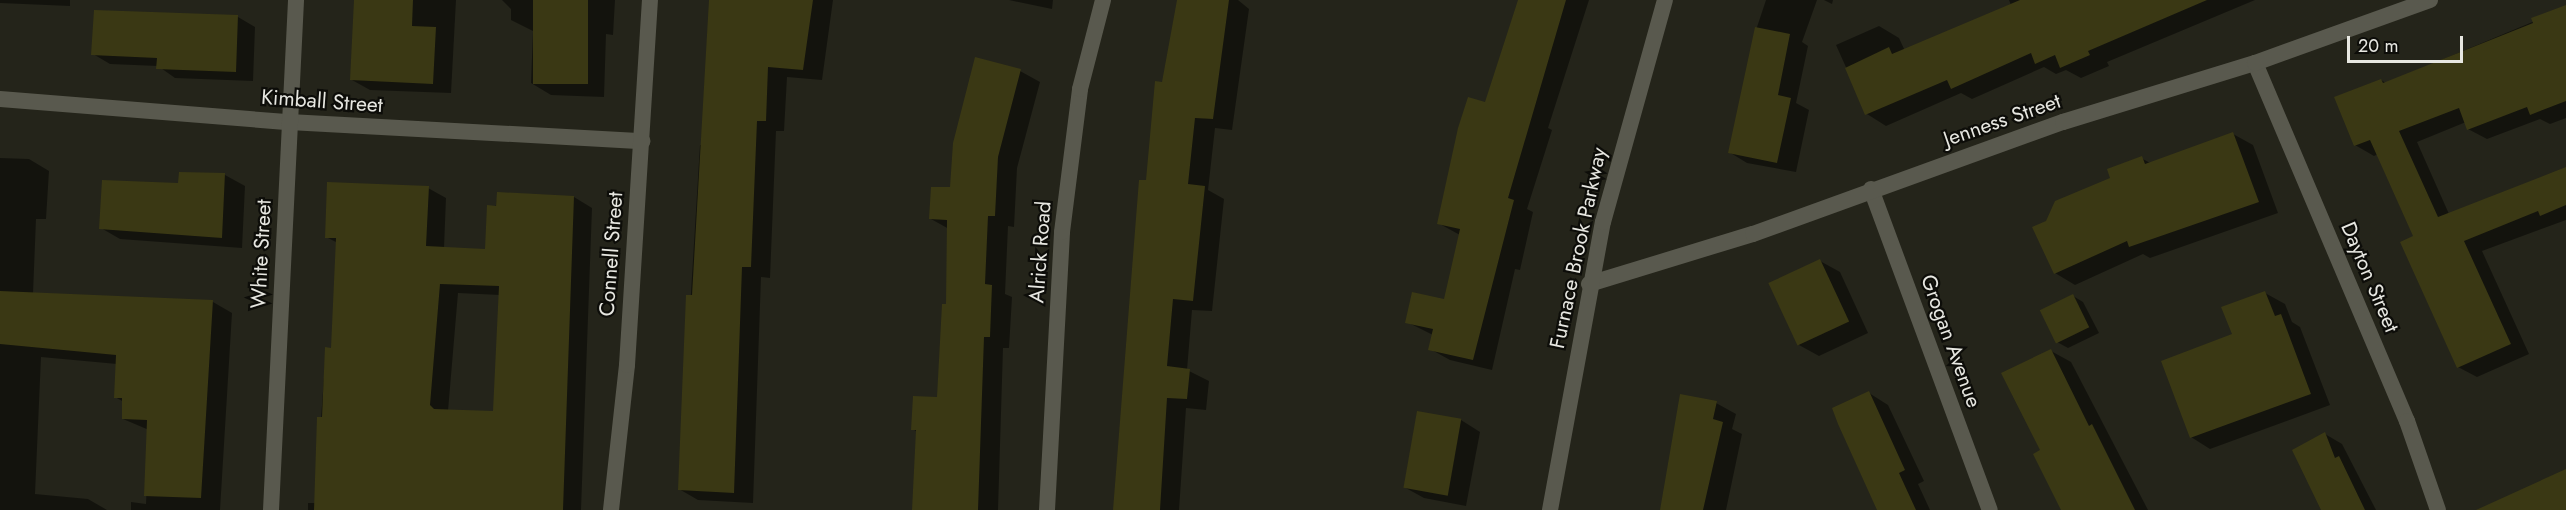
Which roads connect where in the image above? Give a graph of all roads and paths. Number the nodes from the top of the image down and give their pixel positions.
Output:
1 (296, 0) edge
2 (650, 0) edge
3 (1103, 0) edge
4 (1665, 0) edge
5 (2430, 0) edge
6 (2255, 63) junction
7 (0, 99) edge
8 (289, 122) junction
9 (642, 141) junction
10 (1870, 189) junction
11 (1589, 284) junction
12 (272, 510) edge
13 (611, 510) edge
14 (1047, 510) edge
15 (1550, 510) edge
16 (1990, 510) edge
17 (2438, 510) edge

1 - 8 street, White Street
2 - 9 street, Connell Street
3 - 14 street, Alrick Road
4 - 11 street, Furnace Brook Parkway
5 - 6 street, Jenness Street
6 - 10 street, Jenness Street
6 - 17 street, Dayton Street
7 - 8 street, Kimball Street
8 - 9 street, Kimball Street
8 - 12 street, White Street
9 - 13 street, Connell Street
10 - 11 street, Jenness Street
10 - 16 street, Grogan Avenue
11 - 15 street, Furnace Brook Parkway

